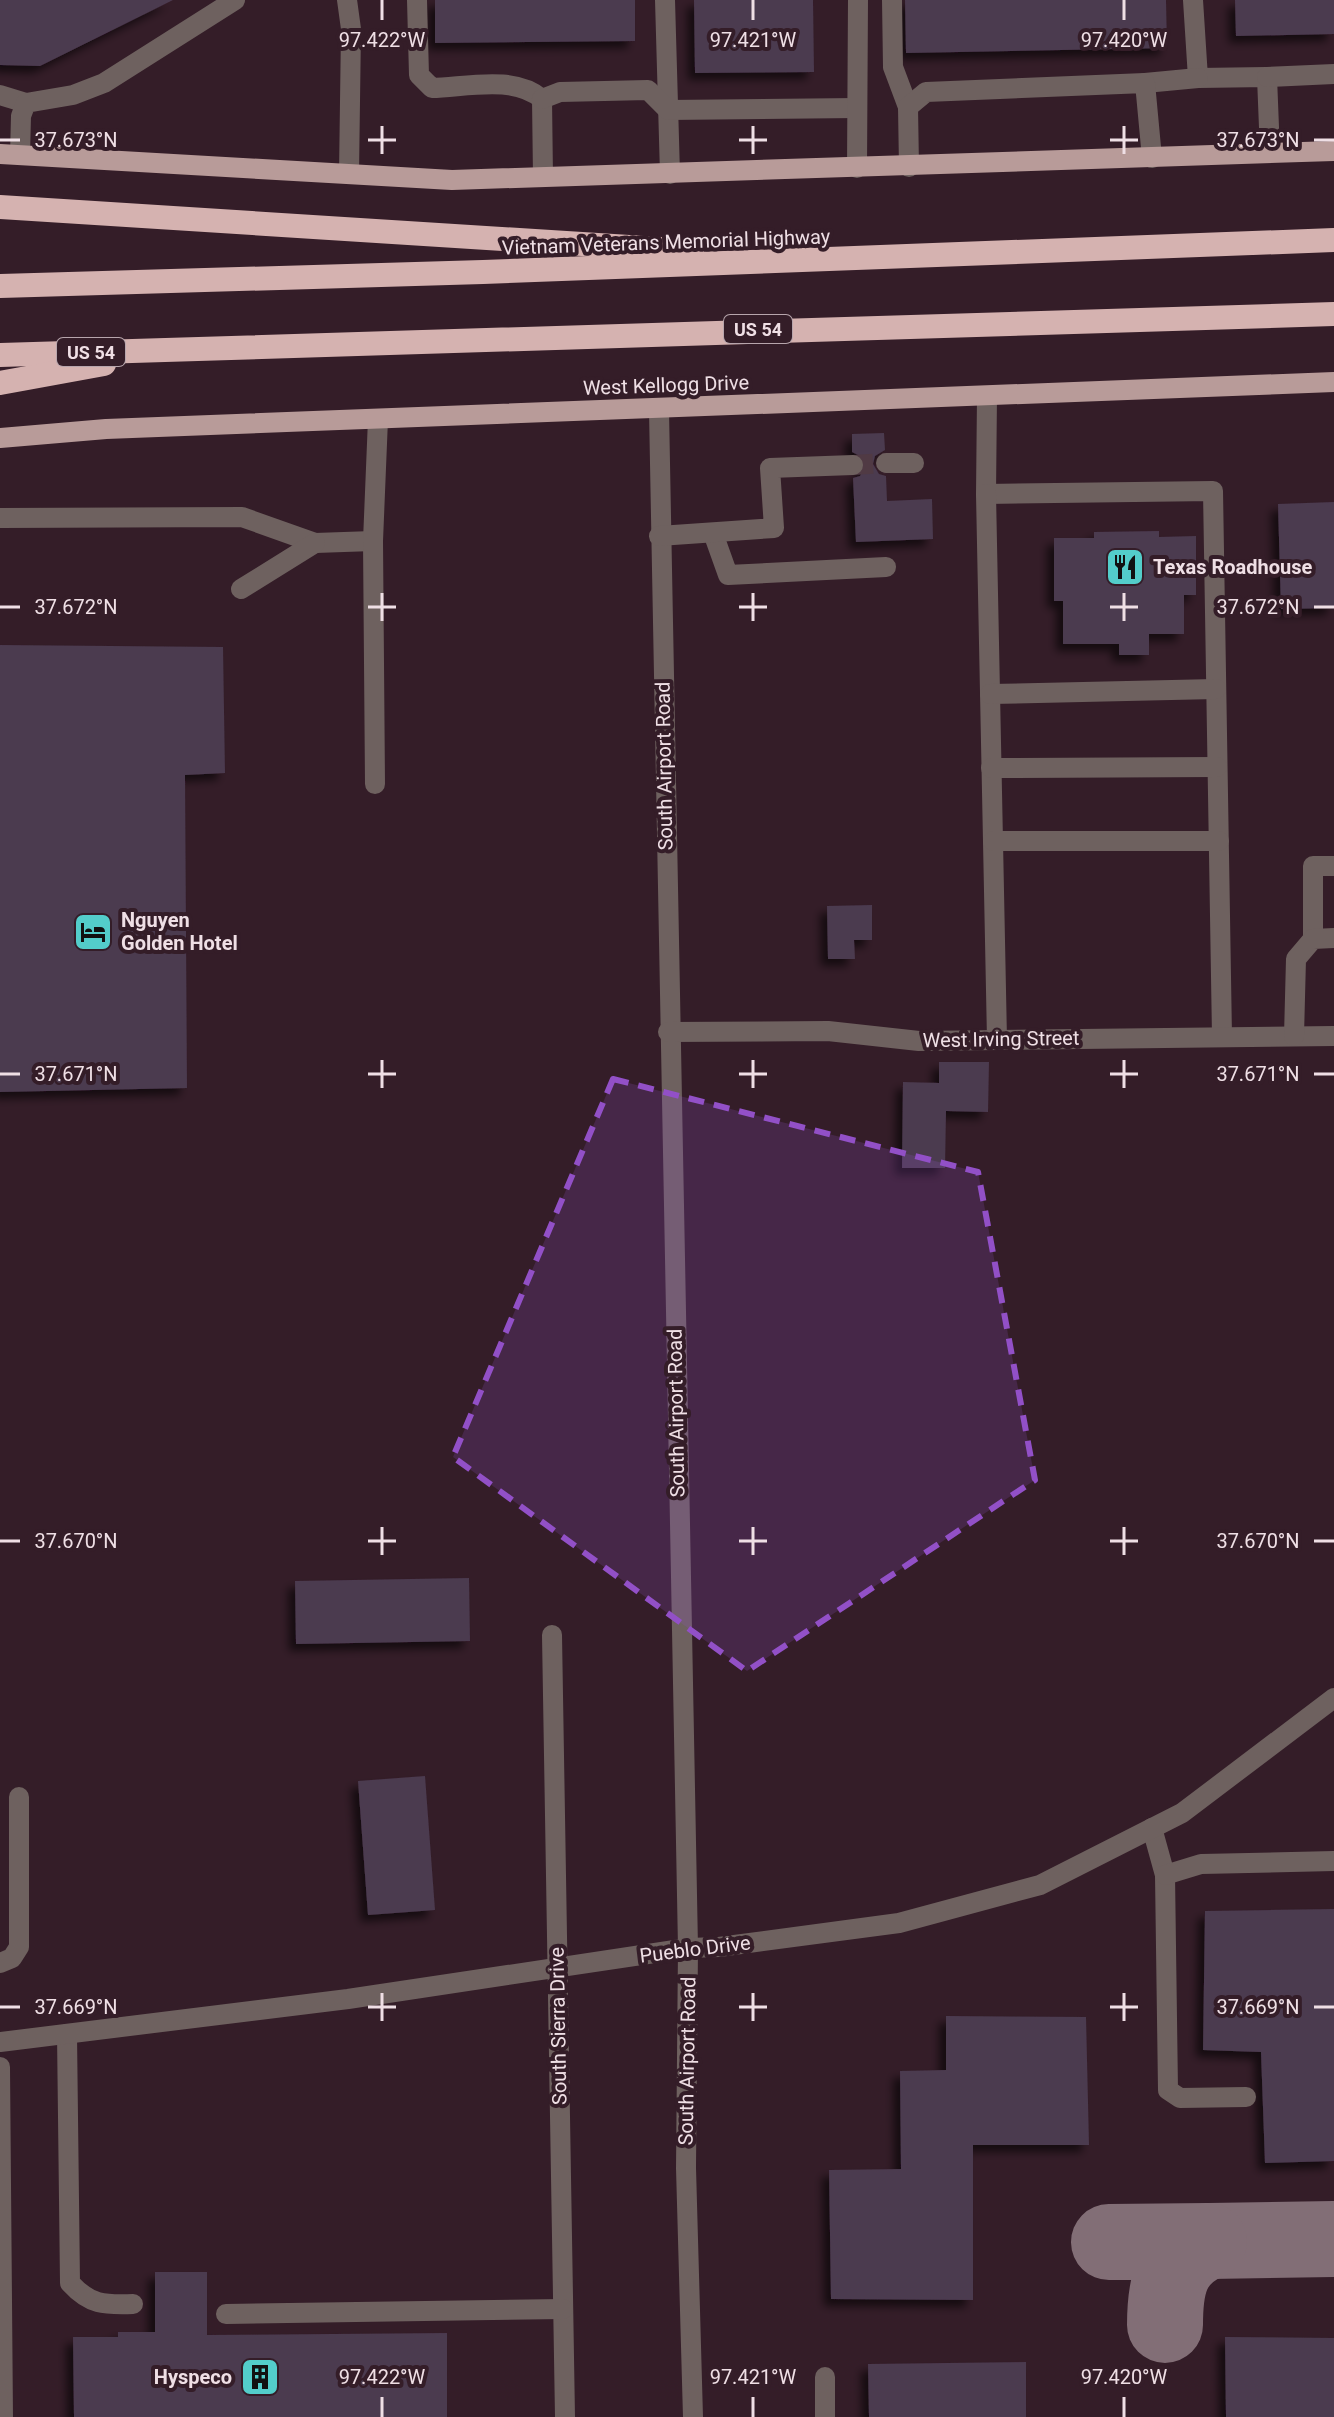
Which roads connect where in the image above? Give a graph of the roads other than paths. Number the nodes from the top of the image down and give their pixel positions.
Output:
1 (235, 0) edge
2 (347, 0) edge
3 (417, 0) edge
4 (665, 0) edge
5 (858, 0) edge
6 (892, 0) edge
7 (1193, 0) edge
8 (1334, 74) edge
9 (1267, 77) junction
10 (1198, 78) junction
11 (1145, 83) junction
12 (0, 95) edge
13 (542, 99) junction
14 (26, 103) junction
15 (908, 107) junction
16 (857, 108) junction
17 (668, 110) junction
18 (1334, 151) edge
19 (1270, 153) junction
20 (10, 155) edge
21 (1152, 158) junction
22 (909, 167) junction
23 (857, 168) junction
24 (349, 174) junction
25 (670, 174) junction
26 (543, 177) junction
27 (0, 207) edge
28 (1334, 240) edge
29 (842, 259) junction
30 (0, 286) edge
31 (1334, 314) edge
32 (183, 349) junction
33 (0, 355) edge
34 (1334, 382) edge
35 (0, 383) edge
36 (987, 396) junction
37 (659, 410) junction
38 (378, 419) junction
39 (0, 438) edge
40 (886, 463) tunnel mouth
41 (914, 463) dead end
42 (853, 465) tunnel mouth
43 (986, 494) junction
44 (0, 518) edge
45 (713, 533) junction
46 (659, 536) junction
47 (373, 541) junction
48 (315, 543) junction
49 (886, 567) dead end
50 (241, 589) dead end
51 (1216, 689) junction
52 (990, 694) junction
53 (1217, 767) junction
54 (991, 768) junction
55 (375, 784) dead end
56 (993, 841) junction
57 (1219, 841) junction
58 (1334, 866) edge
59 (1334, 938) edge
60 (1313, 939) junction
61 (668, 1032) junction
62 (1294, 1036) junction
63 (1334, 1036) edge
64 (1222, 1037) junction
65 (997, 1040) junction
66 (552, 1635) dead end
67 (1334, 1698) edge
68 (19, 1797) dead end
69 (1152, 1828) junction
70 (1334, 1861) edge
71 (1165, 1875) junction
72 (688, 1948) junction
73 (0, 1963) edge
74 (557, 1970) junction
75 (67, 2034) junction
76 (0, 2042) edge
77 (0, 2067) edge
78 (1246, 2097) dead end
79 (133, 2304) dead end
80 (563, 2309) junction
81 (226, 2314) dead end
82 (825, 2377) dead end
83 (3, 2417) edge
84 (565, 2417) edge
85 (693, 2417) edge
86 (825, 2417) edge

1 - 14 street
2 - 24 street
3 - 13 street
4 - 17 street
5 - 16 street
6 - 15 street
7 - 10 street
8 - 9 street
9 - 10 street
9 - 19 street
10 - 11 street
11 - 15 street
11 - 21 street
12 - 14 street
13 - 17 street
13 - 26 street
14 - 20 street
15 - 22 street
16 - 17 street
16 - 23 street
17 - 25 street
18 - 19 main road
19 - 21 main road
20 - 24 main road
21 - 22 main road
22 - 23 main road
23 - 25 main road
24 - 26 main road
25 - 26 main road
27 - 29 highway
28 - 29 highway, Vietnam Veterans Memorial Highway
29 - 30 highway, Vietnam Veterans Memorial Highway
31 - 32 highway, US 54
32 - 33 highway, US 54
32 - 35 highway
34 - 36 main road, West Kellogg Drive
36 - 37 main road, West Kellogg Drive
36 - 43 street
37 - 38 main road, West Kellogg Drive
37 - 46 street, South Airport Road
38 - 39 main road, West Kellogg Drive
38 - 47 street
40 - 41 street
42 - 45 street
43 - 51 street
43 - 52 street
44 - 48 street
45 - 46 street
45 - 49 street
46 - 61 street, South Airport Road
47 - 48 street
47 - 55 street
48 - 50 street
51 - 52 street
51 - 53 street
52 - 54 street
53 - 54 street
53 - 57 street
54 - 56 street
56 - 57 street
56 - 65 street
57 - 64 street
58 - 60 street
59 - 60 street
60 - 62 street
61 - 65 street, West Irving Street
61 - 72 street, South Airport Road
62 - 63 street, West Irving Street
62 - 64 street, West Irving Street
64 - 65 street, West Irving Street
66 - 74 street, South Sierra Drive
67 - 69 street, Pueblo Drive
68 - 73 street
69 - 71 street
69 - 72 street, Pueblo Drive
70 - 71 street
71 - 78 street
72 - 74 street, Pueblo Drive
72 - 85 street, South Airport Road
74 - 75 street, Pueblo Drive
74 - 80 street, South Sierra Drive
75 - 76 street, Pueblo Drive
75 - 79 street
77 - 83 street
80 - 81 street
80 - 84 street, South Sierra Drive
82 - 86 street

